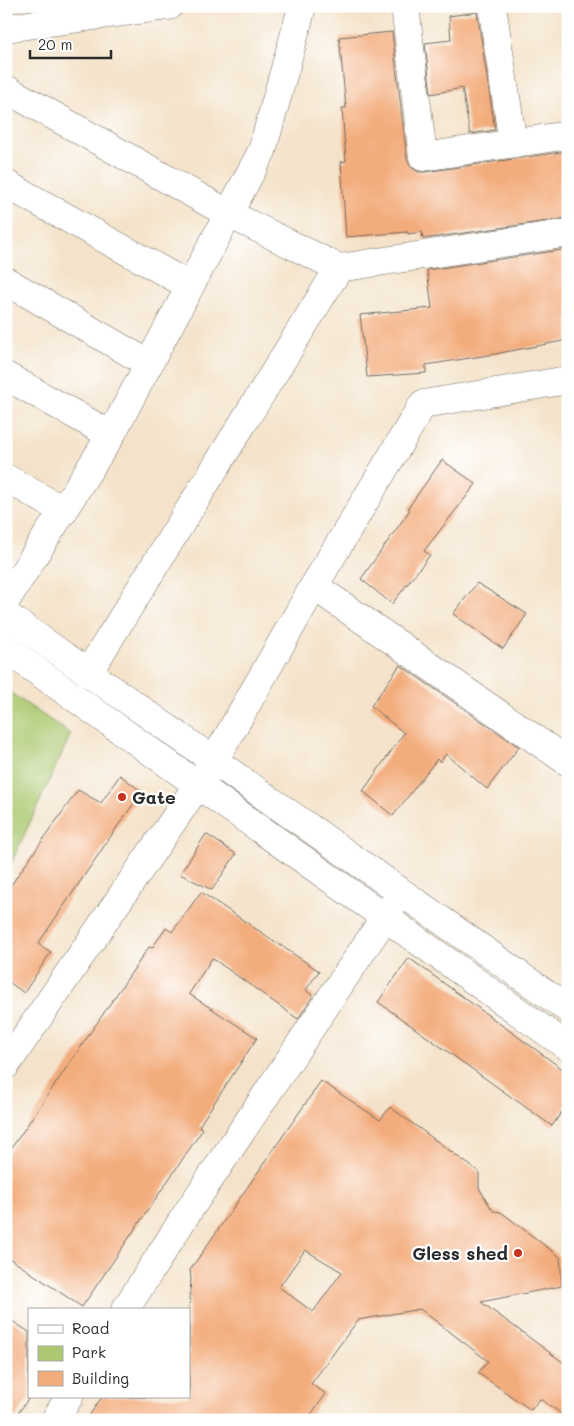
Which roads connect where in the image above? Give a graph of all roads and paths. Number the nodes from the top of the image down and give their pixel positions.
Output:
1 (169, 6) edge
2 (301, 6) edge
3 (405, 6) edge
4 (492, 6) edge
5 (6, 28) edge
6 (6, 89) edge
7 (568, 135) edge
8 (513, 143) junction
9 (6, 184) edge
10 (229, 214) junction
11 (568, 233) edge
12 (339, 268) junction
13 (6, 281) edge
14 (190, 286) junction
15 (149, 364) junction
16 (6, 376) edge
17 (568, 380) edge
18 (111, 435) junction
19 (6, 478) edge
20 (64, 511) junction
21 (314, 586) junction
22 (6, 600) edge
23 (6, 615) edge
24 (6, 649) edge
25 (88, 673) junction
26 (214, 761) junction
27 (568, 762) edge
28 (198, 785) junction
29 (401, 893) junction
30 (385, 917) junction
31 (568, 1009) edge
32 (568, 1047) edge
33 (6, 1065) edge
34 (126, 1308) edge
35 (68, 1398) edge
36 (55, 1420) edge

1 - 5 street
2 - 10 street
3 - 8 street
4 - 8 street
6 - 10 street
7 - 8 street
9 - 14 street
10 - 12 street
10 - 14 street
11 - 12 street
12 - 25 street
13 - 15 street
14 - 15 street
15 - 18 street
16 - 18 street
17 - 21 street
18 - 20 street
19 - 20 street
20 - 22 street
21 - 26 street
21 - 27 street
23 - 25 street
24 - 28 street
25 - 26 street
26 - 28 street
26 - 29 street
28 - 30 street
28 - 33 street
29 - 30 street
29 - 31 street
30 - 32 street
30 - 34 street
35 - 36 street

